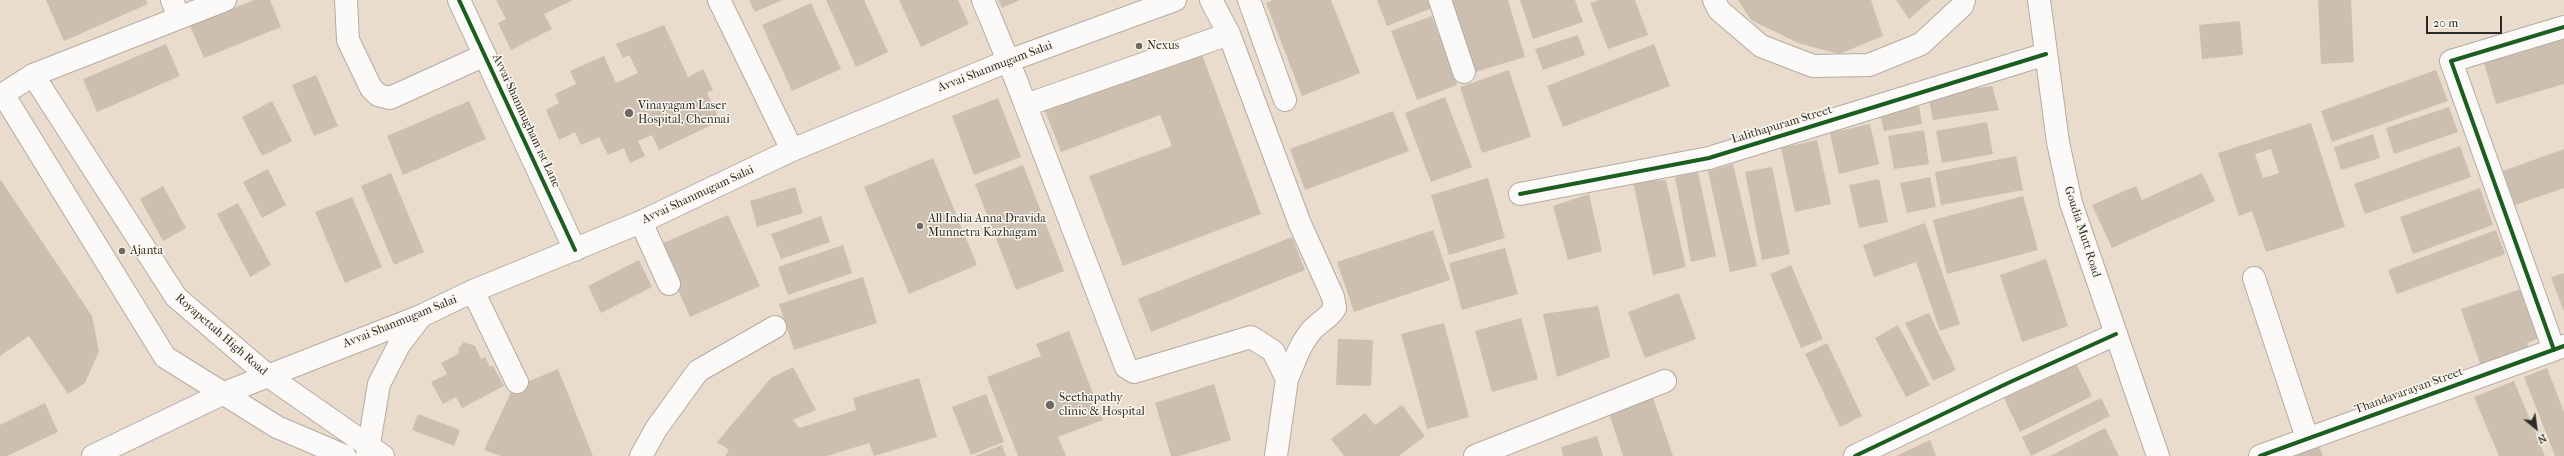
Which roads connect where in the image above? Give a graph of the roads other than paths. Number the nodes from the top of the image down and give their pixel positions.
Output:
1 (225, 0) edge
2 (346, 0) edge
3 (459, 0) edge
4 (719, 0) edge
5 (983, 0) edge
6 (1175, 0) edge
7 (1211, 0) edge
8 (1249, 0) edge
9 (1440, 0) edge
10 (1714, 0) edge
11 (1964, 0) edge
12 (2039, 0) edge
13 (176, 9) edge
14 (2564, 27) edge
15 (1229, 34) junction
16 (2046, 54) junction
17 (485, 55) junction
18 (1008, 61) junction
19 (1464, 72) dead end
20 (33, 75) junction
21 (2, 95) edge
22 (1285, 100) dead end
23 (1026, 105) junction
24 (792, 150) junction
25 (1520, 194) dead end
26 (641, 222) junction
27 (575, 250) junction
28 (2254, 278) dead end
29 (669, 284) dead end
30 (473, 291) junction
31 (421, 316) junction
32 (775, 327) dead end
33 (2116, 334) junction
34 (2559, 348) edge
35 (267, 375) junction
36 (1287, 379) junction
37 (1665, 381) dead end
38 (516, 382) dead end
39 (222, 394) junction
40 (2308, 438) junction
41 (373, 452) edge
42 (93, 456) edge
43 (344, 456) edge
44 (641, 456) edge
45 (1276, 456) edge
46 (1475, 456) edge
47 (1855, 456) edge
48 (2158, 456) edge
49 (2260, 456) edge

1 - 13 street
2 - 17 street
3 - 17 street, Avvai Shanmugham 1st Lane
4 - 24 street
5 - 18 street
6 - 18 street, Avvai Shanmugam Salai
7 - 15 street
8 - 22 street
9 - 19 street
10 - 11 street
12 - 16 street, Goudia Mutt Road
13 - 20 street
14 - 34 street
15 - 23 street
15 - 36 street
16 - 25 street, Lalithapuram Street
16 - 33 street, Goudia Mutt Road
17 - 27 street, Avvai Shanmugham 1st Lane
18 - 23 street
18 - 24 street, Avvai Shanmugam Salai
20 - 21 street
20 - 35 street, Royapettah High Road
21 - 39 street
23 - 36 street
24 - 26 street, Avvai Shanmugam Salai
26 - 27 street, Avvai Shanmugam Salai
26 - 29 street
27 - 30 street, Avvai Shanmugam Salai
28 - 40 street
30 - 31 street, Avvai Shanmugam Salai
30 - 38 street
31 - 35 street, Avvai Shanmugam Salai
31 - 41 street
32 - 44 street
33 - 47 street
33 - 48 street, Goudia Mutt Road
34 - 40 street, Thandavarayan Street
35 - 39 street, Avvai Shanmugam Salai
35 - 41 street, Royapettah High Road
36 - 45 street
37 - 46 street
39 - 42 street, Avvai Shanmugam Salai
39 - 43 street
40 - 49 street, Thandavarayan Street

